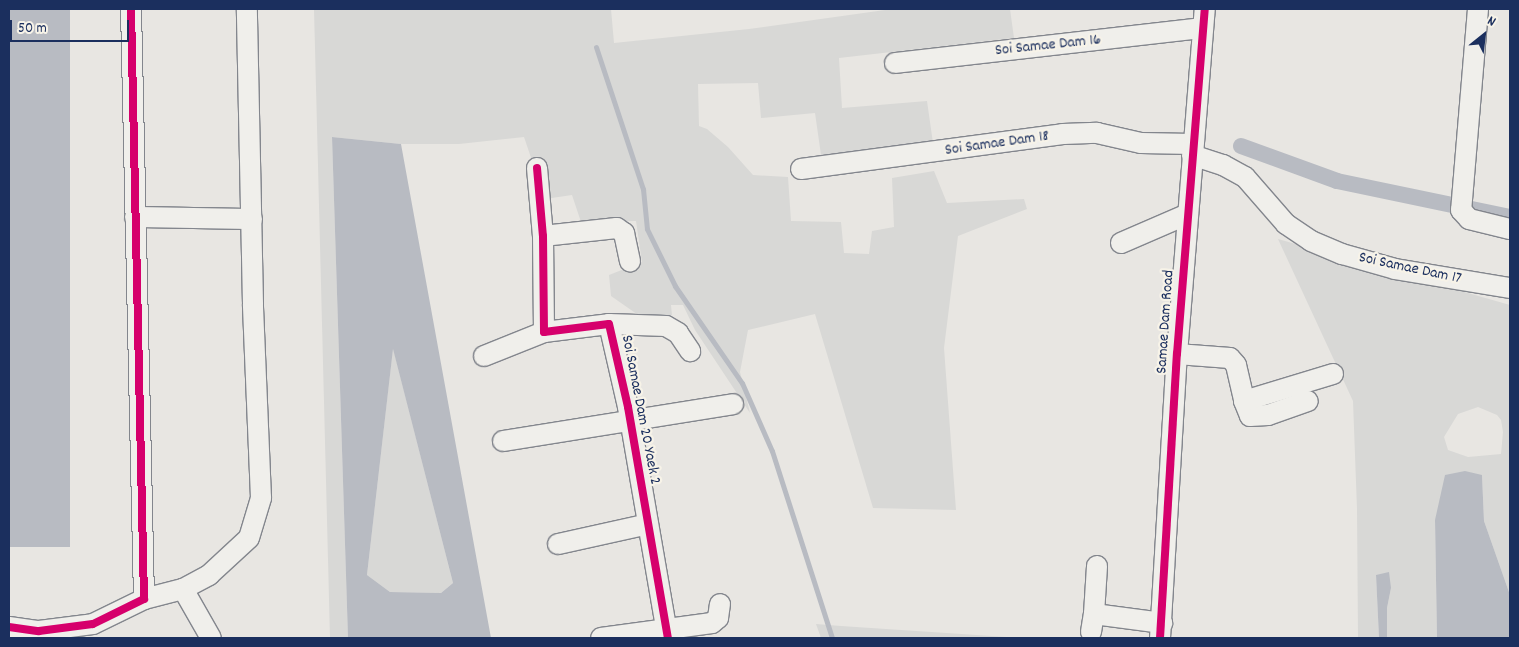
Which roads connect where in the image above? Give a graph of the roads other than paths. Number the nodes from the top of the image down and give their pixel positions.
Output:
1 (131, 9) edge
2 (247, 9) edge
3 (1478, 9) edge
4 (1204, 18) edge
5 (895, 63) dead end
6 (1193, 150) junction
7 (536, 168) dead end
8 (801, 169) dead end
9 (1188, 214) junction
10 (136, 217) junction
11 (252, 219) junction
12 (1510, 229) edge
13 (543, 236) junction
14 (1121, 243) dead end
15 (630, 261) dead end
16 (1510, 288) edge
17 (609, 324) junction
18 (544, 332) junction
19 (690, 350) dead end
20 (1177, 354) junction
21 (484, 356) dead end
22 (1333, 374) dead end
23 (1244, 401) junction
24 (1308, 401) dead end
25 (733, 404) dead end
26 (630, 422) junction
27 (503, 441) dead end
28 (648, 524) junction
29 (558, 544) dead end
30 (1097, 566) dead end
31 (183, 589) junction
32 (144, 599) junction
33 (720, 604) dead end
34 (9, 627) edge
35 (1161, 631) edge
36 (667, 633) edge
37 (211, 638) edge
38 (601, 638) edge

1 - 10 street
2 - 11 street
3 - 12 street
4 - 5 street, Soi Samae Dam 16
4 - 6 street, Samae Dam Road
6 - 8 street, Soi Samae Dam 18
6 - 9 street, Samae Dam Road
6 - 16 street, Soi Samae Dam 17
7 - 13 street
9 - 14 street
9 - 20 street, Samae Dam Road
10 - 11 street
10 - 32 street
11 - 31 street
13 - 15 street
13 - 18 street
17 - 18 street, Soi Samae Dam 20 Yaek 2
17 - 19 street
17 - 26 street, Soi Samae Dam 20 Yaek 2
18 - 21 street, Soi Samae Dam 20 Yaek 2
20 - 23 street
20 - 35 street, Samae Dam Road
22 - 23 street
23 - 24 street
25 - 26 street
26 - 27 street
26 - 28 street, Soi Samae Dam 20 Yaek 2
28 - 29 street
28 - 36 street, Soi Samae Dam 20 Yaek 2
30 - 35 street
31 - 32 street
31 - 37 street
32 - 34 street
33 - 36 street
36 - 38 street

